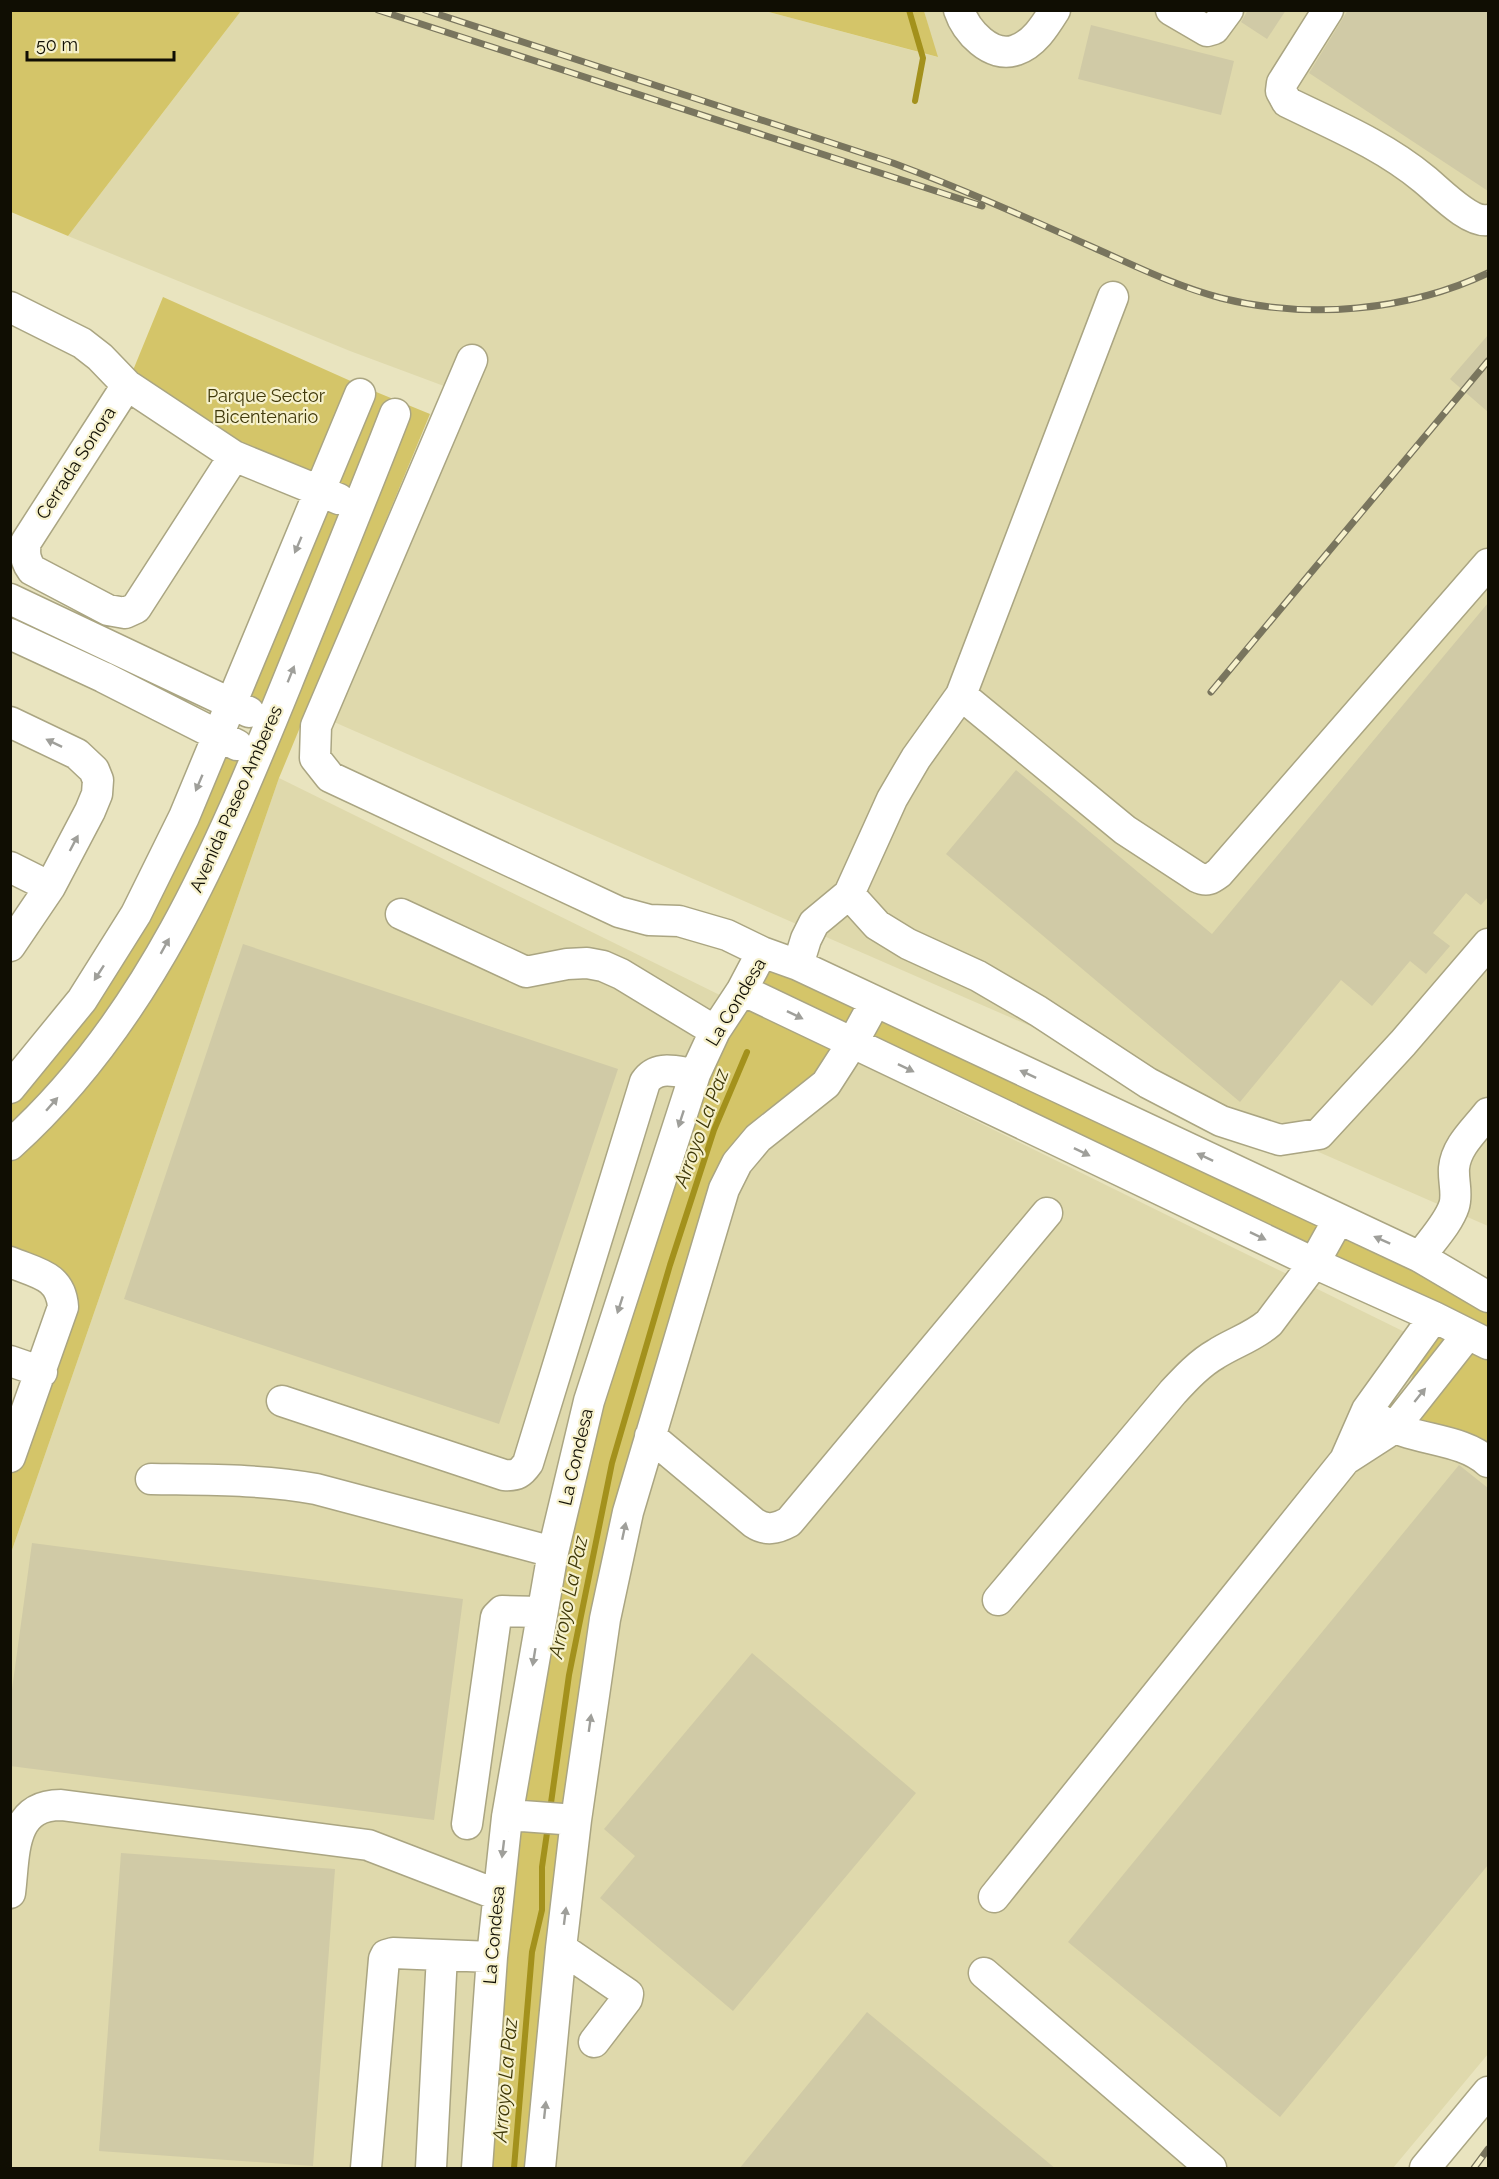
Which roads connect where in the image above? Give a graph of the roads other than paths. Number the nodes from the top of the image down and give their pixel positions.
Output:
1 (959, 10) edge
2 (1055, 10) edge
3 (1171, 10) edge
4 (1228, 10) edge
5 (1328, 10) edge
6 (1488, 220) edge
7 (1113, 297) dead end
8 (14, 316) edge
9 (472, 360) dead end
10 (127, 385) junction
11 (360, 394) dead end
12 (395, 414) dead end
13 (234, 456) junction
14 (321, 490) junction
15 (358, 507) junction
16 (1488, 564) edge
17 (10, 599) edge
18 (10, 634) edge
19 (961, 695) junction
20 (232, 704) junction
21 (10, 722) edge
22 (271, 722) junction
23 (219, 736) junction
24 (258, 754) junction
25 (10, 867) edge
26 (50, 887) junction
27 (849, 894) junction
28 (401, 914) dead end
29 (1488, 944) edge
30 (10, 946) edge
31 (762, 952) junction
32 (798, 964) junction
33 (742, 990) junction
34 (875, 1002) junction
35 (715, 1031) junction
36 (853, 1042) junction
37 (695, 1074) junction
38 (10, 1088) edge
39 (1488, 1113) edge
40 (10, 1145) edge
41 (1047, 1213) dead end
42 (1338, 1220) junction
43 (1420, 1257) junction
44 (10, 1262) edge
45 (1314, 1263) junction
46 (1488, 1297) edge
47 (1434, 1317) junction
48 (1478, 1339) edge
49 (10, 1361) edge
50 (42, 1372) junction
51 (282, 1401) dead end
52 (1367, 1410) junction
53 (1393, 1429) junction
54 (650, 1436) junction
55 (10, 1457) edge
56 (1345, 1460) junction
57 (1488, 1462) edge
58 (151, 1479) dead end
59 (553, 1552) junction
60 (998, 1600) dead end
61 (542, 1612) junction
62 (514, 1816) junction
63 (568, 1820) junction
64 (467, 1824) dead end
65 (10, 1893) edge
66 (498, 1895) junction
67 (994, 1897) dead end
68 (561, 1948) junction
69 (442, 1955) junction
70 (492, 1957) junction
71 (984, 1973) dead end
72 (594, 2042) dead end
73 (1488, 2092) edge
74 (366, 2169) edge
75 (430, 2169) edge
76 (477, 2169) edge
77 (540, 2169) edge
78 (1211, 2169) edge
79 (1425, 2169) edge

1 - 2 street
3 - 4 street
5 - 6 street
7 - 19 street
8 - 10 street
9 - 31 street
10 - 13 street
10 - 13 street, Cerrada Sonora
11 - 14 street
12 - 15 street, Avenida Paseo Amberes
13 - 14 street
14 - 15 street
14 -> 20 street
22 -> 15 street, Avenida Paseo Amberes
16 - 19 street
17 - 20 street
18 - 23 street
19 - 27 street
20 - 22 street
20 - 23 street
26 -> 21 street
22 - 24 street, Avenida Paseo Amberes
23 - 24 street
23 -> 38 street
40 -> 24 street, Avenida Paseo Amberes
25 - 26 street
26 - 30 street
27 - 29 street
27 - 32 street
28 - 35 street
31 - 32 street, La Condesa
31 - 33 street, La Condesa
32 - 34 street, La Condesa
33 - 35 street, La Condesa
33 -> 36 street
34 - 36 street
42 -> 34 street, La Condesa
35 - 37 street, La Condesa
36 -> 45 street
36 - 54 street
37 - 51 street
37 -> 59 street, La Condesa
39 - 43 street
41 - 54 street
43 -> 42 street, La Condesa
42 - 45 street
43 - 46 street, La Condesa
44 - 50 street
45 - 47 street
45 - 60 street
47 - 48 street
47 - 52 street
53 -> 48 street
49 - 50 street
50 - 55 street
52 - 53 street
52 - 56 street
53 - 56 street
53 - 57 street
63 -> 54 street
56 - 67 street
58 - 59 street
59 - 61 street, La Condesa
61 -> 62 street, La Condesa
61 - 64 street
62 - 63 street
62 -> 66 street, La Condesa
68 -> 63 street
65 - 66 street
66 - 70 street, La Condesa
68 - 72 street
77 -> 68 street
69 - 70 street
69 - 74 street
69 - 75 street
70 - 76 street, La Condesa
71 - 78 street
73 - 79 street

